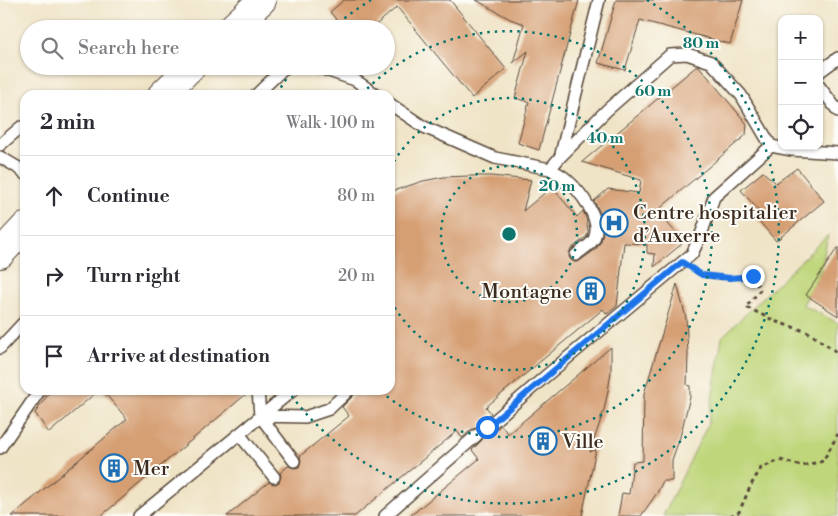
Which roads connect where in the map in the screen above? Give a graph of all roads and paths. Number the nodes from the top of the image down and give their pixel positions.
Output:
1 (262, 0) edge
2 (599, 0) edge
3 (241, 20) edge
4 (838, 58) edge
5 (823, 69) edge
6 (183, 75) edge
7 (277, 75) edge
8 (340, 75) edge
9 (167, 90) edge
10 (261, 90) edge
11 (370, 90) edge
12 (823, 91) edge
13 (395, 107) edge
14 (838, 111) edge
15 (20, 128) edge
16 (0, 145) edge
17 (771, 146) junction
18 (838, 152) edge
19 (561, 156) junction
20 (0, 157) edge
21 (550, 168) junction
22 (20, 169) edge
23 (20, 232) edge
24 (0, 254) edge
25 (576, 255) dead end
26 (682, 262) junction
27 (20, 326) edge
28 (0, 348) edge
29 (838, 353) edge
30 (37, 395) edge
31 (258, 395) edge
32 (287, 395) edge
33 (343, 395) edge
34 (260, 416) junction
35 (487, 427) dead end
36 (239, 434) junction
37 (838, 434) edge
38 (477, 436) dead end
39 (0, 448) edge
40 (294, 461) dead end
41 (274, 478) dead end
42 (139, 516) edge
43 (385, 516) edge
44 (730, 516) edge

1 - 3 main road
2 - 19 lane
4 - 5 lane
6 - 9 main road
7 - 10 lane
8 - 11 lane
12 - 14 lane
13 - 21 lane
15 - 16 lane
17 - 18 lane
17 - 19 lane
17 - 26 lane
19 - 21 lane
20 - 22 lane
21 - 25 lane
23 - 24 main road
26 - 29 path
26 - 35 lane
27 - 28 lane
30 - 39 lane
31 - 34 lane
32 - 34 lane
33 - 34 lane
34 - 36 lane
34 - 40 lane
36 - 41 lane
36 - 42 lane
37 - 44 path
38 - 43 lane

